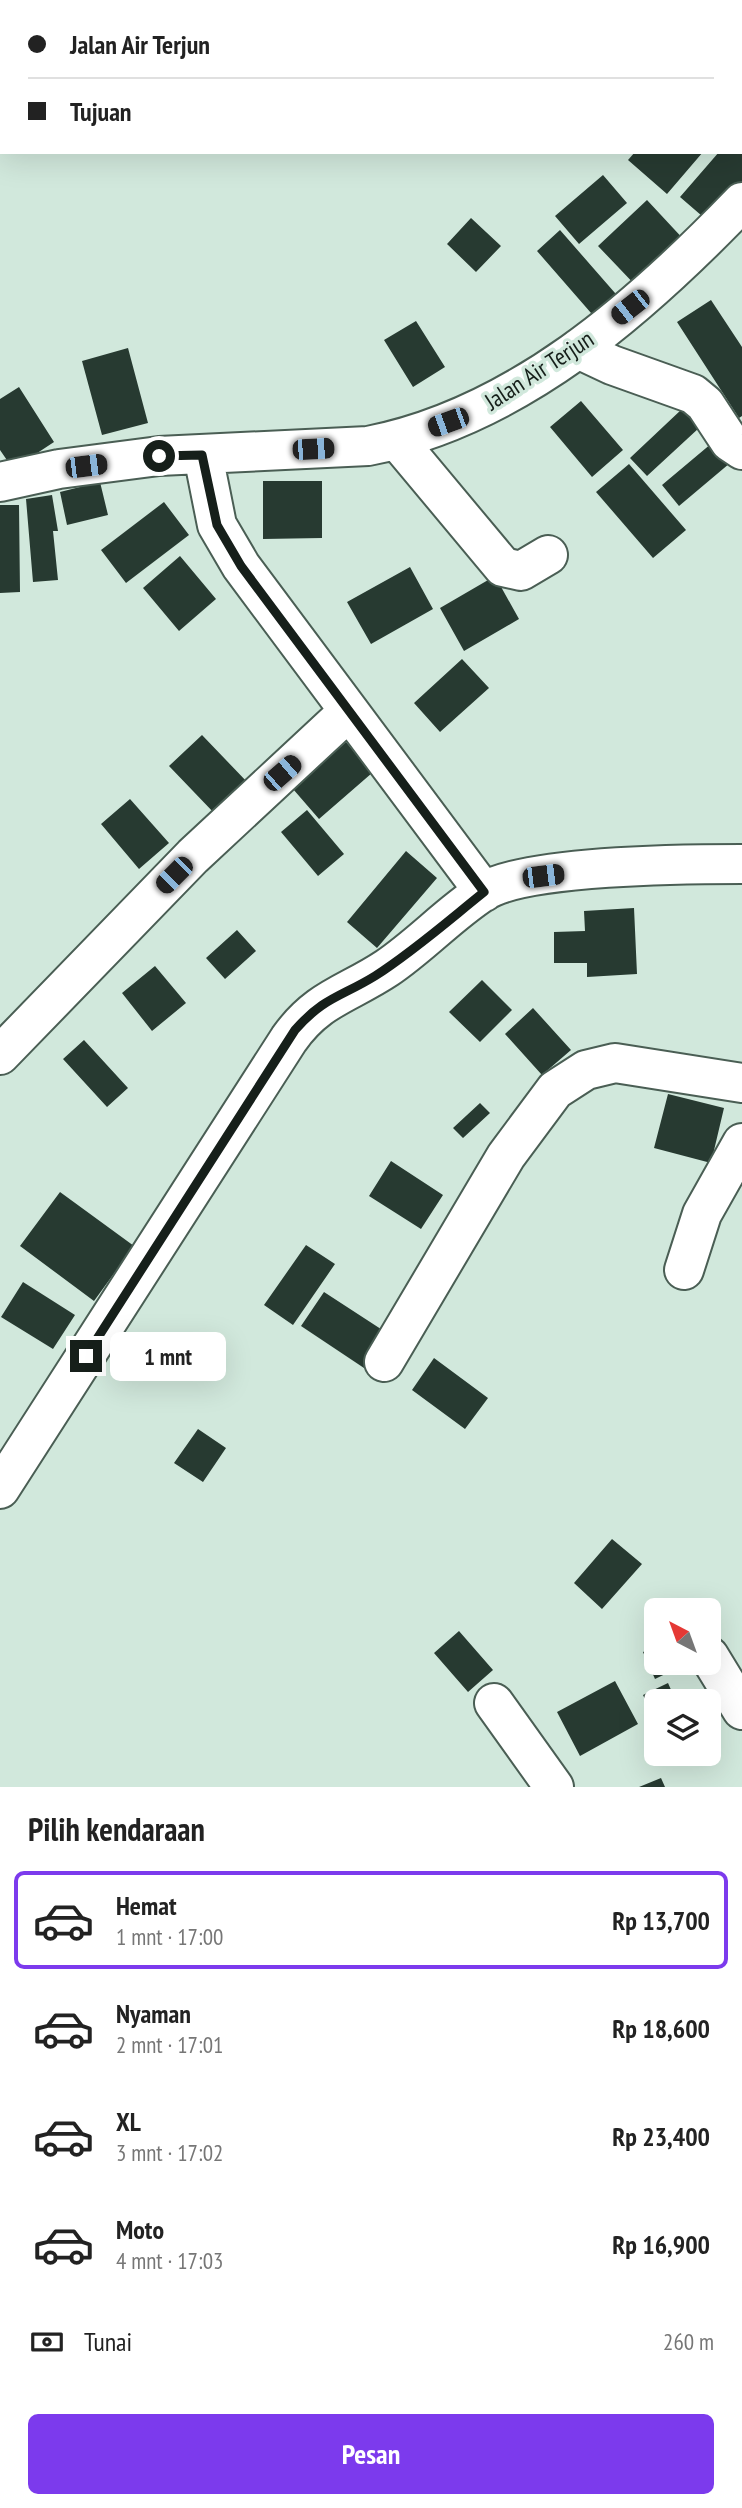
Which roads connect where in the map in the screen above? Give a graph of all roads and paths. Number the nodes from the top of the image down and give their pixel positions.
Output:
1 (742, 202) edge
2 (578, 349) junction
3 (397, 440) junction
4 (742, 450) edge
5 (202, 455) junction
6 (0, 482) edge
7 (548, 555) dead end
8 (349, 711) junction
9 (742, 864) edge
10 (484, 892) junction
11 (0, 1055) edge
12 (742, 1083) edge
13 (742, 1143) edge
14 (684, 1270) dead end
15 (384, 1362) dead end
16 (0, 1489) edge
17 (721, 1675) edge
18 (494, 1703) dead end
19 (742, 1710) edge
20 (554, 1787) edge

1 - 2 street, Jalan Air Terjun
2 - 3 street, Jalan Air Terjun
2 - 4 street
3 - 5 street, Jalan Air Terjun
3 - 7 street
5 - 6 street, Jalan Air Terjun
5 - 8 street
8 - 10 street
8 - 11 street
9 - 10 street
10 - 16 street
12 - 15 street
13 - 14 street
17 - 19 street
18 - 20 street

